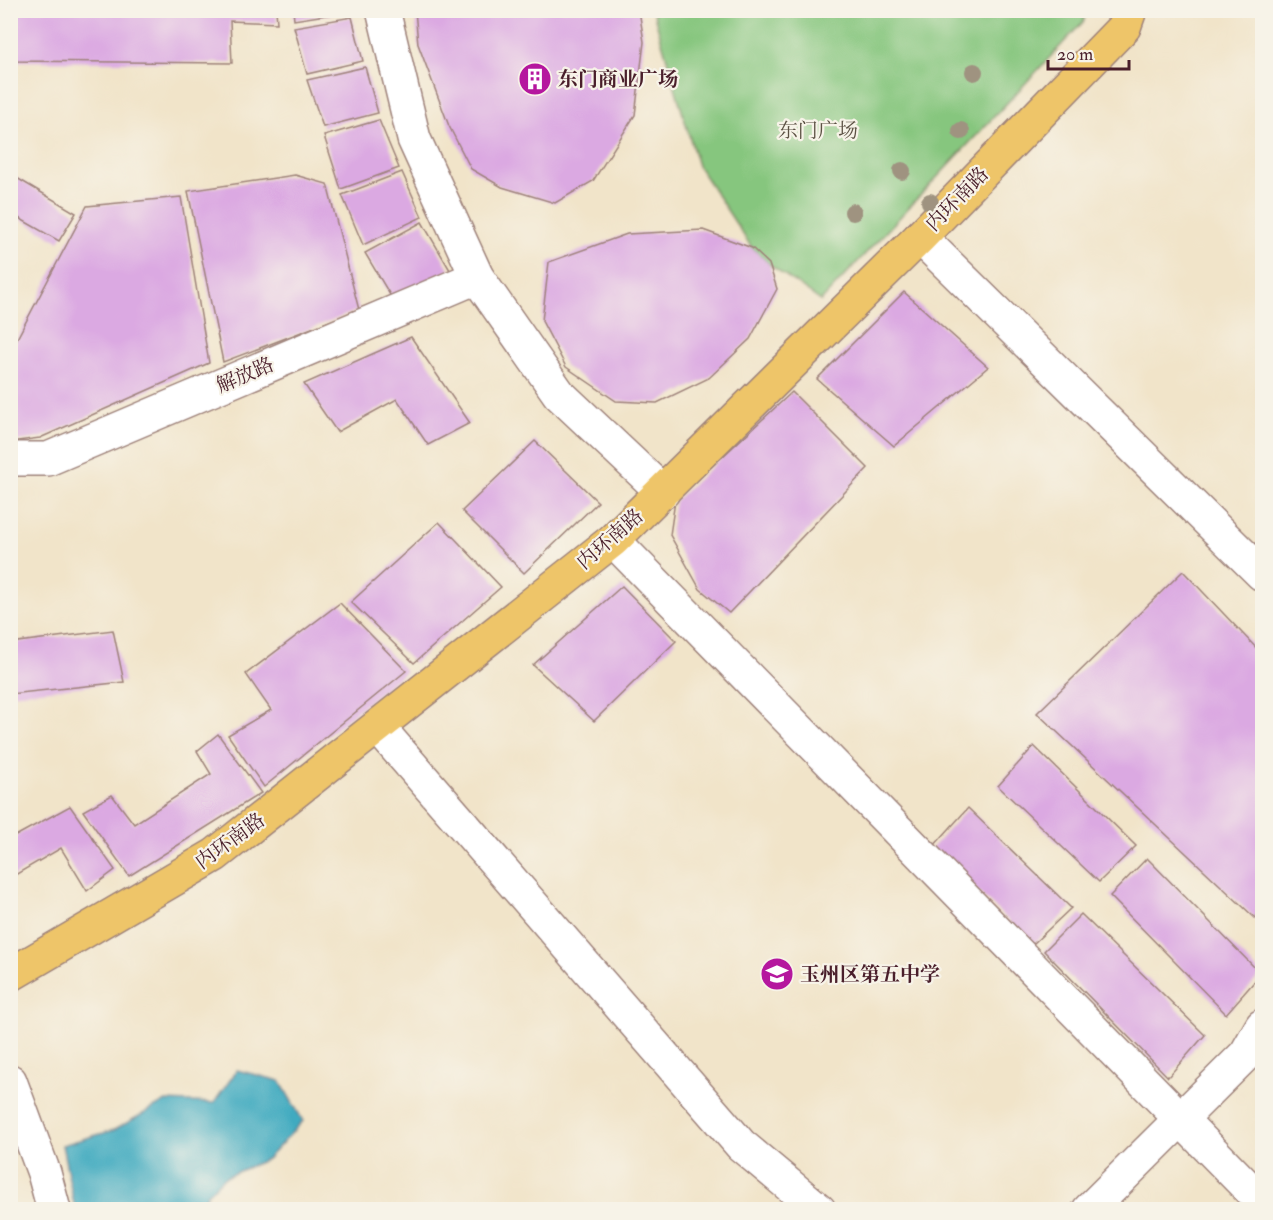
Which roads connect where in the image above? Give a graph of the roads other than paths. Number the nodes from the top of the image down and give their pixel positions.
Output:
1 (383, 10) edge
2 (1130, 10) edge
3 (920, 237) junction
4 (477, 277) junction
5 (10, 459) edge
6 (663, 492) junction
7 (613, 540) junction
8 (1263, 574) edge
9 (378, 727) junction
10 (10, 975) edge
11 (1263, 1026) edge
12 (10, 1081) edge
13 (1180, 1119) junction
14 (1263, 1202) edge
15 (54, 1209) edge
16 (819, 1209) edge
17 (1089, 1209) edge

1 - 4 street
2 - 3 main road, 内环南路
3 - 6 main road, 内环南路
3 - 8 street
4 - 5 street, 解放路
4 - 6 street
6 - 7 main road, 内环南路
7 - 9 main road, 内环南路
7 - 13 street
9 - 10 main road, 内环南路
9 - 16 street
11 - 13 street
12 - 15 street
13 - 14 street
13 - 17 street

